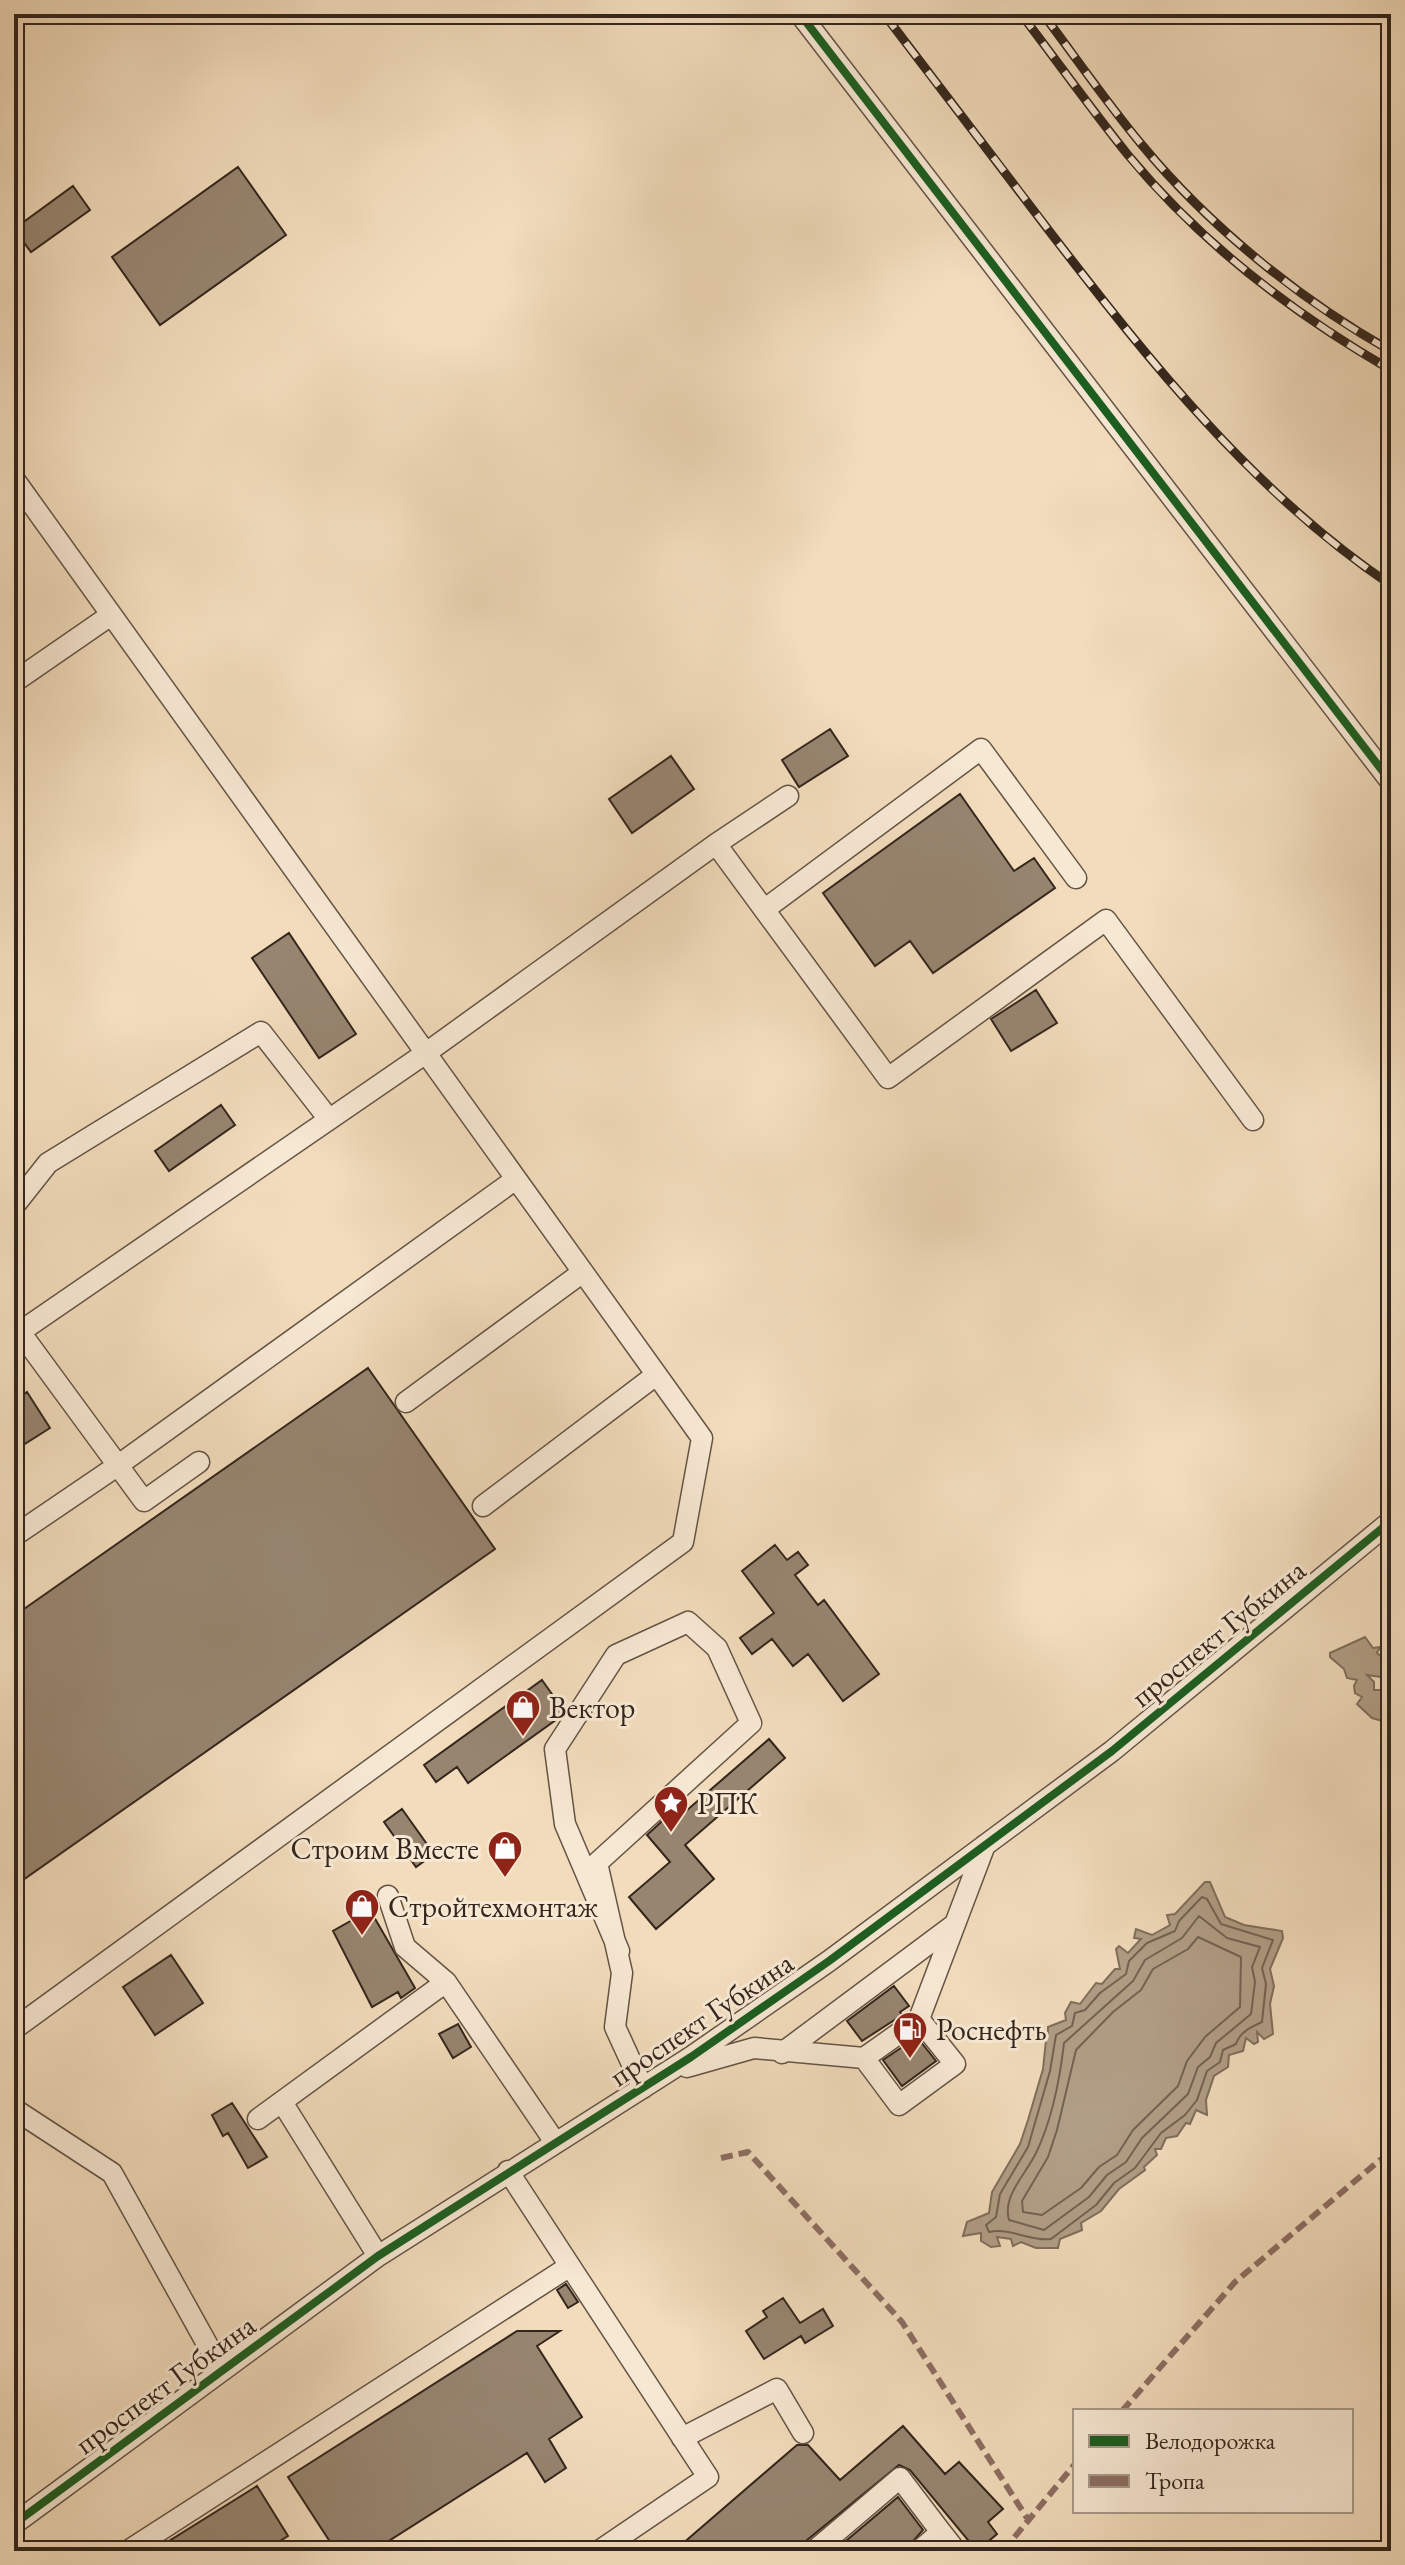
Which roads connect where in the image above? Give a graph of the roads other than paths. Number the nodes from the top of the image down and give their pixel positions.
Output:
1 (800, 14) edge
2 (14, 479) edge
3 (111, 615) junction
4 (14, 682) edge
5 (1391, 782) edge
6 (788, 796) dead end
7 (716, 844) junction
8 (1076, 878) dead end
9 (765, 909) junction
10 (426, 1053) junction
11 (328, 1118) junction
12 (1253, 1120) dead end
13 (516, 1179) junction
14 (14, 1206) edge
15 (583, 1272) junction
16 (17, 1334) edge
17 (656, 1375) junction
18 (406, 1402) dead end
19 (199, 1462) dead end
20 (117, 1466) junction
21 (483, 1506) dead end
22 (1391, 1521) edge
23 (14, 1536) edge
24 (986, 1844) junction
25 (388, 1896) dead end
26 (955, 1923) junction
27 (619, 1951) junction
28 (446, 1982) junction
29 (919, 2019) junction
30 (14, 2029) edge
31 (782, 2053) junction
32 (864, 2058) junction
33 (668, 2072) junction
34 (643, 2088) junction
35 (282, 2102) junction
36 (14, 2109) edge
37 (258, 2119) dead end
38 (555, 2142) junction
39 (508, 2171) junction
40 (378, 2256) junction
41 (570, 2266) junction
42 (222, 2371) junction
43 (803, 2433) dead end
44 (682, 2438) junction
45 (14, 2524) edge
46 (941, 2532) junction
47 (131, 2549) edge
48 (599, 2551) edge
49 (814, 2551) edge
50 (919, 2551) edge
51 (956, 2551) edge

1 - 5 street
2 - 3 street
3 - 4 street
3 - 10 street
6 - 7 street
7 - 9 street
7 - 10 street
8 - 9 street
9 - 12 street
10 - 11 street
10 - 13 street
11 - 14 street
11 - 16 street
13 - 15 street
13 - 20 street
15 - 17 street
15 - 18 street
16 - 20 street
17 - 21 street
17 - 30 street
19 - 20 street
20 - 23 street
22 - 24 street, проспект Губкина
24 - 26 street
24 - 33 street, проспект Губкина
25 - 28 street
26 - 29 street
26 - 31 street
27 - 27 street
27 - 34 street
28 - 35 street
28 - 38 street
29 - 32 street
29 - 32 street
31 - 32 street
31 - 33 street
33 - 34 street, проспект Губкина
34 - 38 street, проспект Губкина
35 - 37 street
35 - 40 street
36 - 42 street
38 - 39 street, проспект Губкина
39 - 40 street, проспект Губкина
39 - 41 street
40 - 42 street, проспект Губкина
41 - 44 street
41 - 47 street
42 - 45 street, проспект Губкина
43 - 44 street
44 - 48 street
46 - 49 street
46 - 50 street
46 - 51 street

